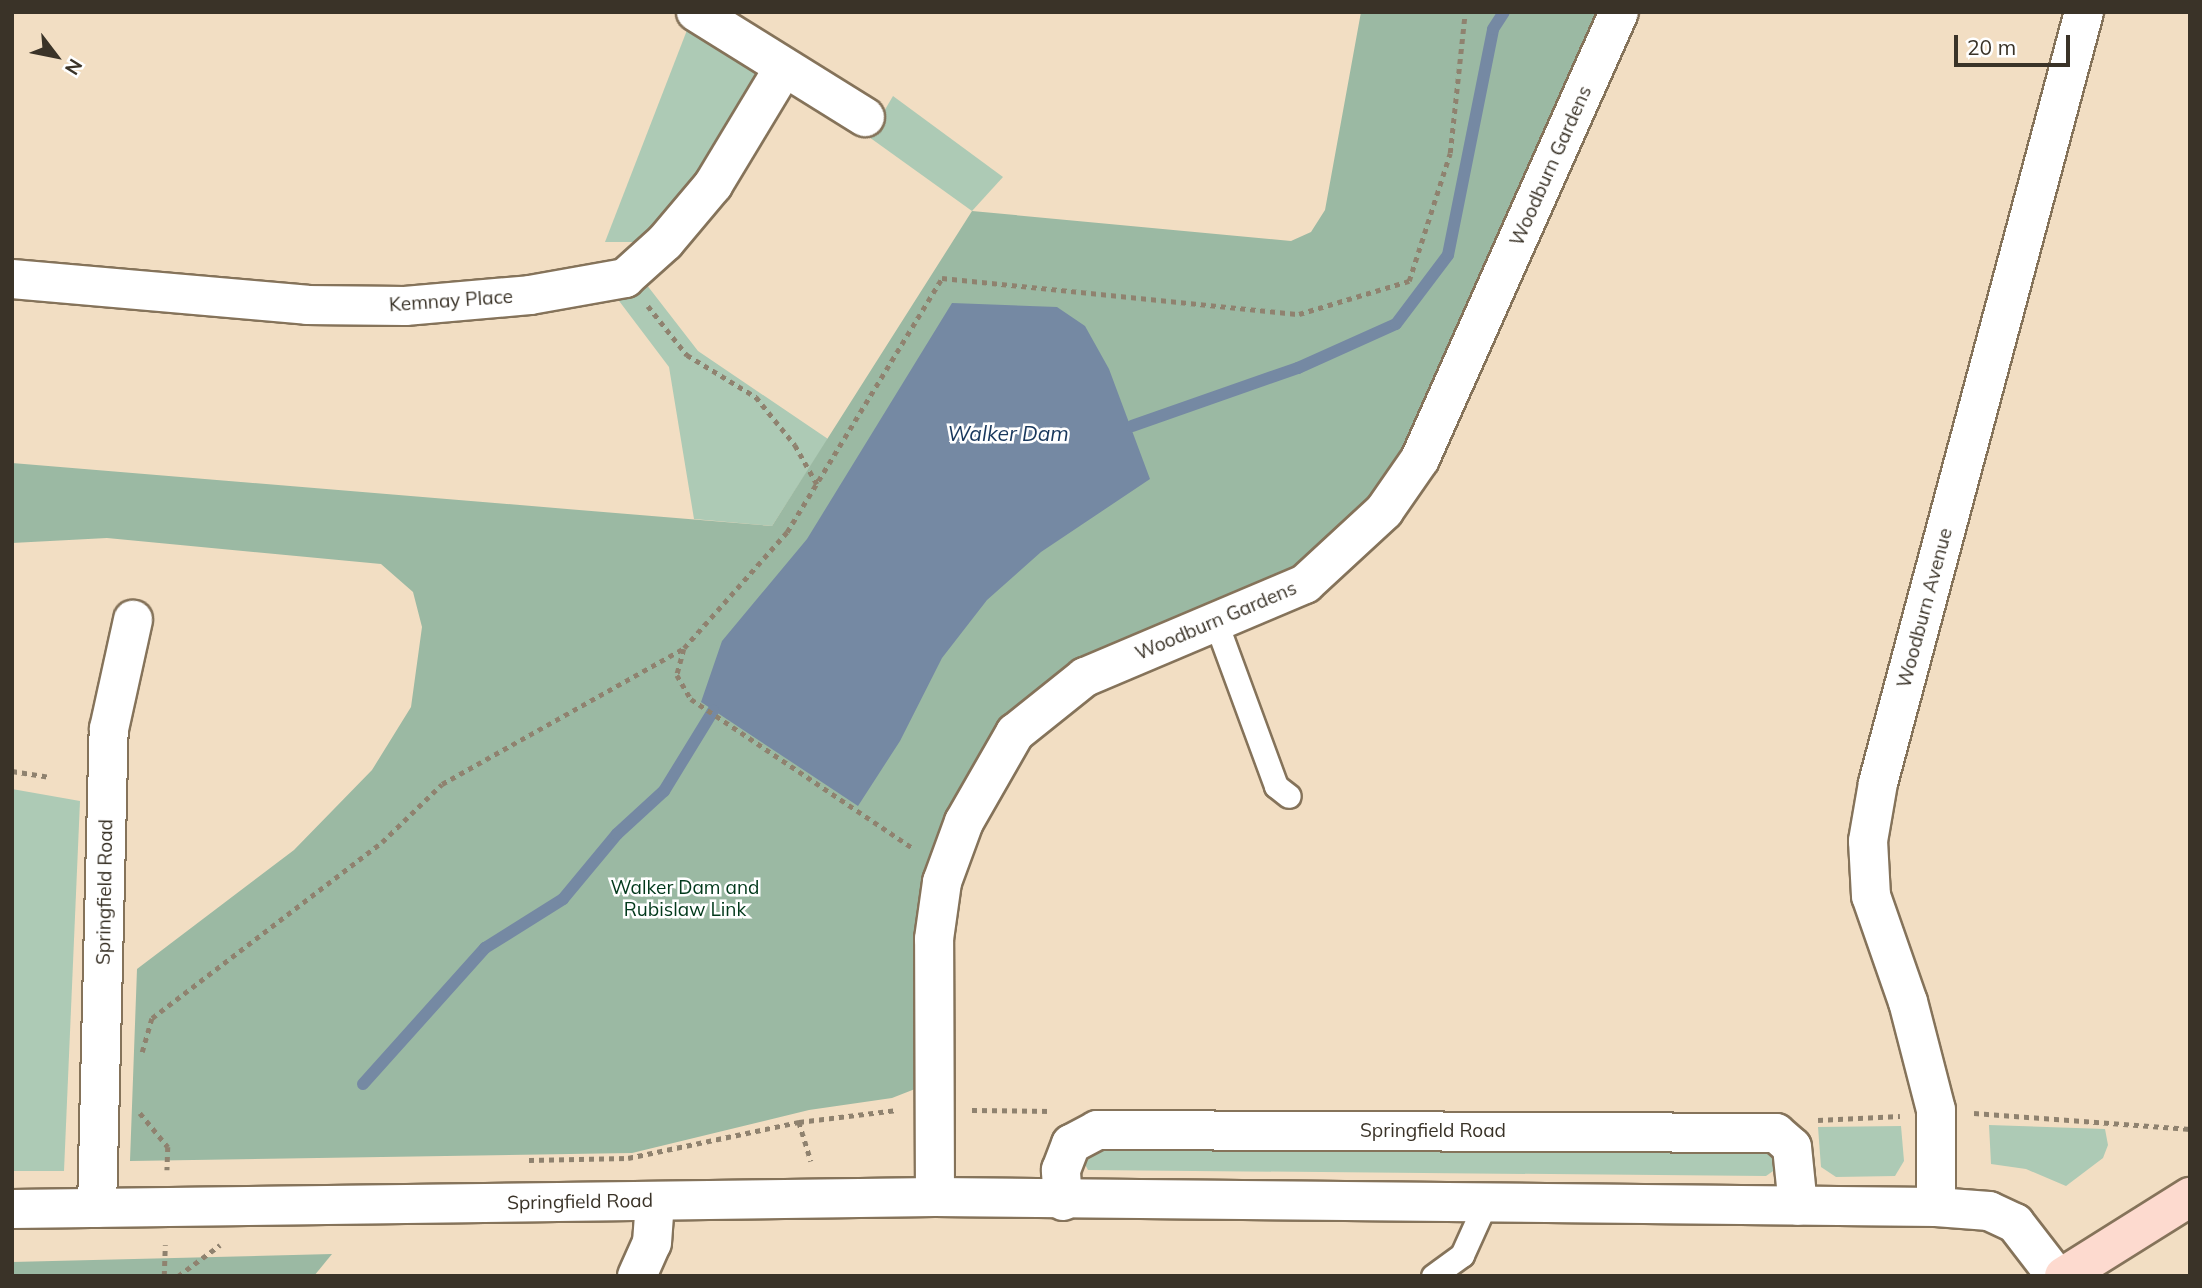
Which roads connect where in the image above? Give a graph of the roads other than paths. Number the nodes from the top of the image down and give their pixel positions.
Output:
1 (696, 12) edge
2 (1619, 12) edge
3 (2084, 12) edge
4 (783, 69) junction
5 (865, 117) dead end
6 (12, 279) edge
7 (133, 620) dead end
8 (1215, 620) junction
9 (1289, 796) dead end
10 (935, 1197) junction
11 (2190, 1197) edge
12 (655, 1201) junction
13 (1063, 1202) junction
14 (1485, 1205) junction
15 (1798, 1206) junction
16 (1936, 1207) junction
17 (97, 1208) junction
18 (12, 1209) edge
19 (637, 1276) edge
20 (1433, 1276) edge
21 (2056, 1276) edge
22 (2064, 1276) edge

1 - 4 street
2 - 8 street, Woodburn Gardens
3 - 16 street, Woodburn Avenue
4 - 5 street
4 - 6 street, Kemnay Place
7 - 17 street, Springfield Road
8 - 9 lane
8 - 10 street, Woodburn Gardens
10 - 12 street, Springfield Road
10 - 13 street, Springfield Road
11 - 22 main road
12 - 17 street, Springfield Road
12 - 19 street
13 - 14 street, Springfield Road
13 - 15 street, Springfield Road
14 - 15 street, Springfield Road
14 - 20 lane
15 - 16 street, Springfield Road
16 - 21 street, Springfield Road
17 - 18 street, Springfield Road

